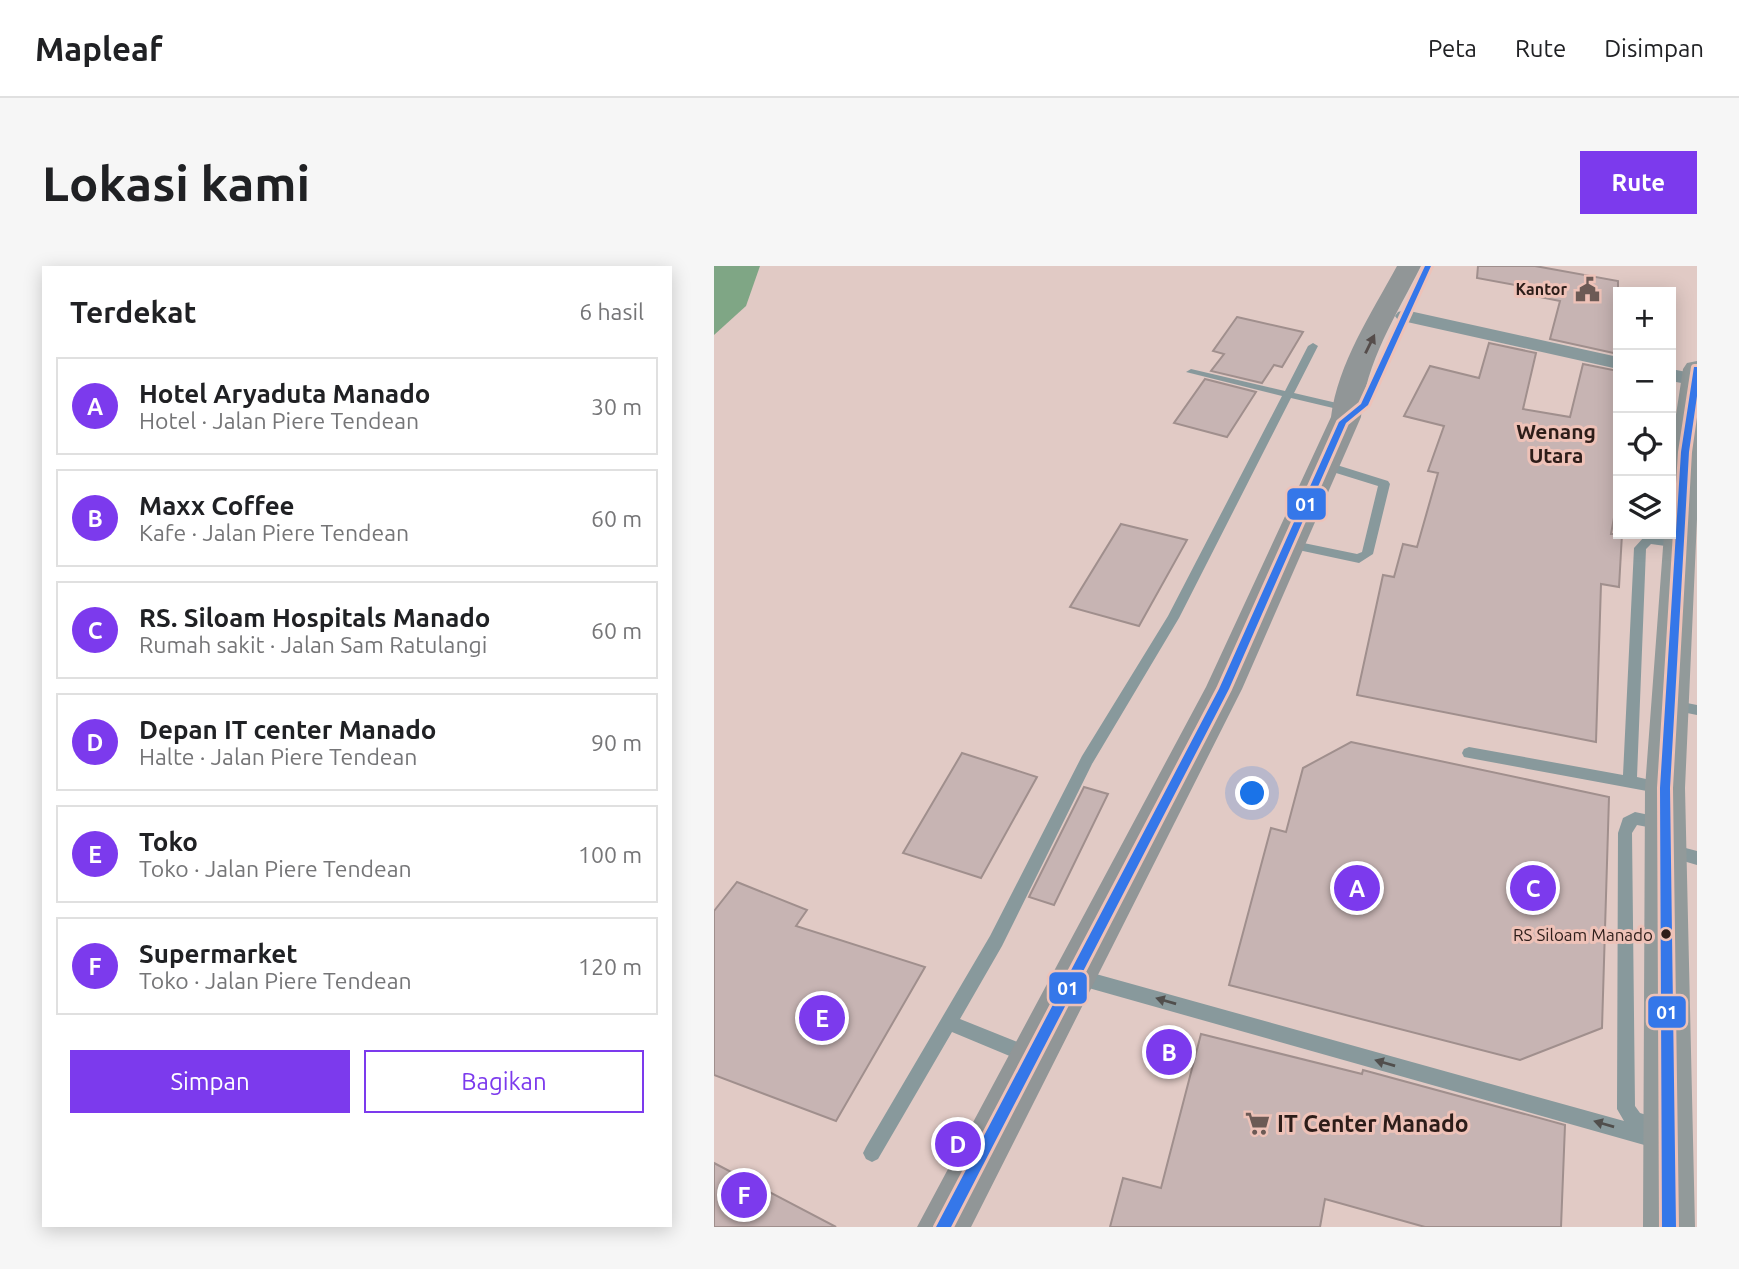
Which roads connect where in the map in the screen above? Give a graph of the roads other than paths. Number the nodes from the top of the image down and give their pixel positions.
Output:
1 (1409, 266) edge
2 (1428, 266) edge
3 (1405, 316) junction
4 (1313, 346) dead end
5 (1613, 362) edge
6 (1191, 372) dead end
7 (1688, 374) edge
8 (1287, 394) junction
9 (1350, 412) junction
10 (1697, 455) edge
11 (1324, 465) junction
12 (1289, 544) junction
13 (1689, 709) edge
14 (1469, 753) dead end
15 (1667, 821) edge
16 (1075, 976) junction
17 (949, 1023) junction
18 (1033, 1057) junction
19 (1670, 1136) junction
20 (872, 1153) dead end
21 (943, 1227) edge
22 (1668, 1227) edge
23 (1690, 1227) edge

9 -> 1 highway
2 - 3 highway
3 - 5 street
3 - 9 highway
4 - 8 lane
6 - 8 lane
7 - 15 main road
8 - 9 lane
8 - 17 lane
9 - 11 highway
10 - 13 main road
11 - 12 highway
11 - 12 lane
12 - 16 highway
13 - 15 main road
14 - 15 lane
15 - 19 main road
15 - 23 main road
16 - 18 highway
19 -> 16 lane
17 - 18 lane
17 - 20 lane
18 - 21 highway
19 - 22 main road

